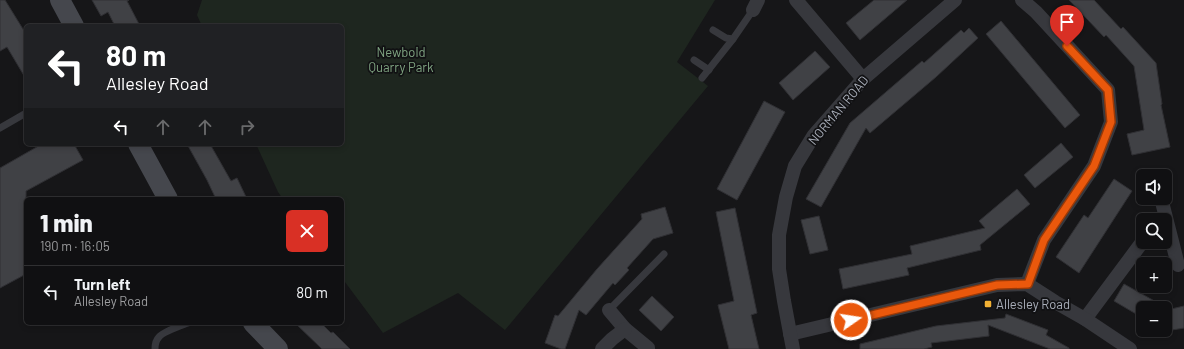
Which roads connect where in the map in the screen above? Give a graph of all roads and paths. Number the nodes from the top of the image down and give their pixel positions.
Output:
1 (60, 0) edge
2 (796, 0) edge
3 (955, 0) edge
4 (1022, 0) edge
5 (755, 5) edge
6 (73, 24) edge
7 (713, 30) dead end
8 (733, 39) junction
9 (694, 60) dead end
10 (709, 70) junction
11 (702, 78) dead end
12 (863, 78) junction
13 (24, 114) edge
14 (0, 128) edge
15 (139, 146) edge
16 (167, 197) edge
17 (1172, 247) edge
18 (1137, 249) edge
19 (664, 254) dead end
20 (1178, 264) dead end
21 (1028, 284) junction
22 (609, 310) joint
23 (1085, 319) junction
24 (183, 325) edge
25 (255, 325) edge
26 (625, 329) junction
27 (790, 334) junction
28 (648, 348) dead end
29 (155, 349) edge
30 (278, 349) edge
31 (602, 349) edge
32 (794, 349) edge
33 (1130, 349) edge

1 - 6 main road
2 - 12 street
3 - 12 street, NORMAN ROAD
4 - 21 street
5 - 8 lane
7 - 8 lane
8 - 10 lane
9 - 10 lane
10 - 11 lane
12 - 27 street, NORMAN ROAD
13 - 14 lane
15 - 16 main road
17 - 20 street
18 - 23 street
19 - 22 lane
21 - 23 street
21 - 27 street
22 - 26 street
23 - 33 street
24 - 29 lane
25 - 30 main road
26 - 28 street
26 - 31 street
27 - 32 street, NORMAN ROAD

